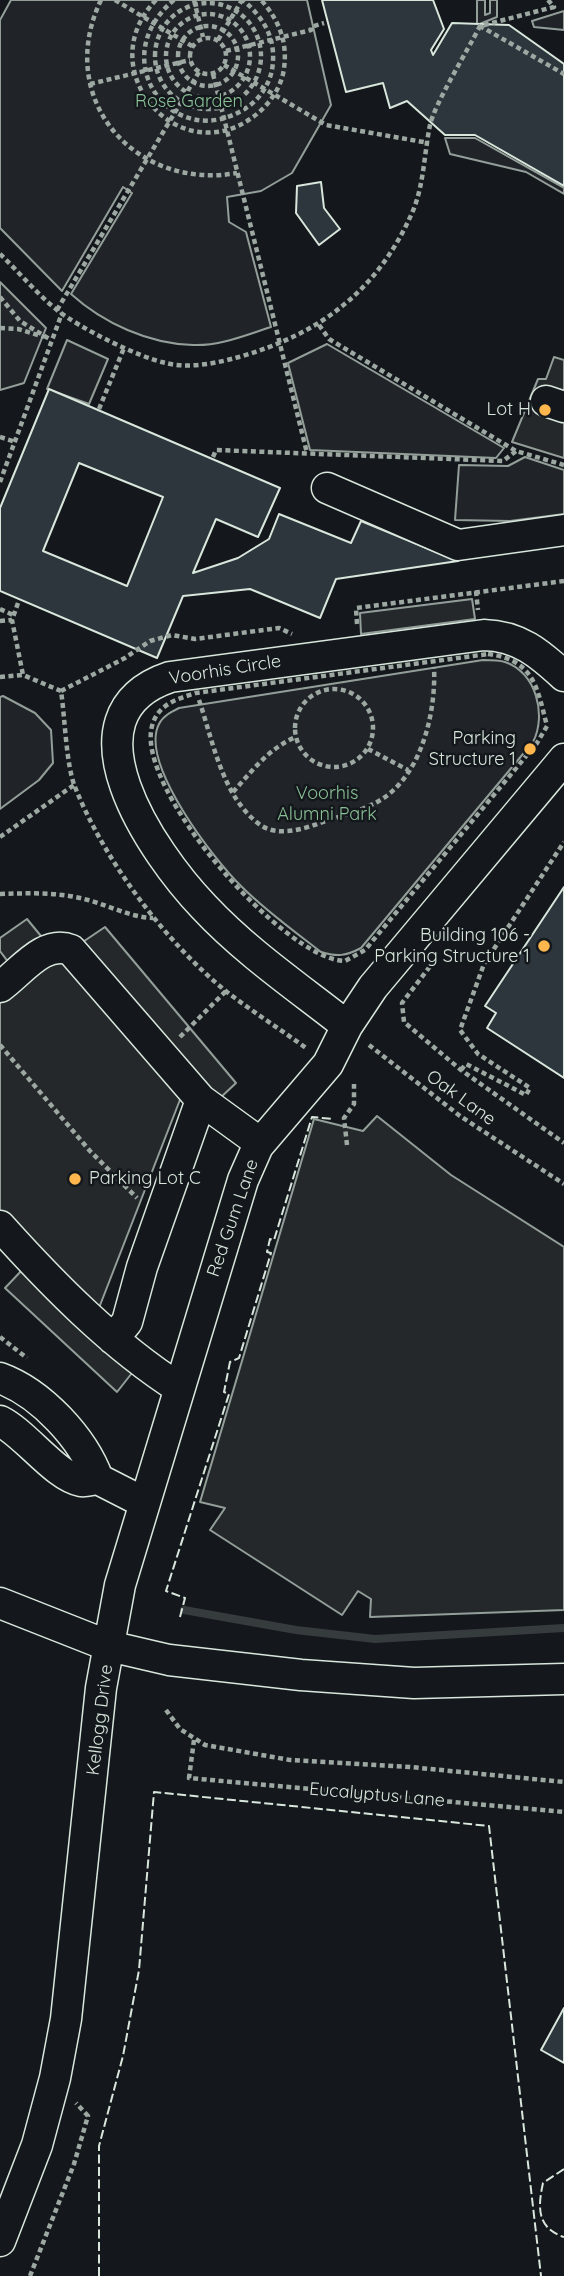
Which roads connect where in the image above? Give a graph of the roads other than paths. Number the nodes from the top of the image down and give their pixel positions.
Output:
1 (327, 488) dead end
2 (564, 530) edge
3 (564, 676) edge
4 (564, 759) edge
5 (0, 987) edge
6 (347, 1026) junction
7 (201, 1100) junction
8 (258, 1146) junction
9 (0, 1226) edge
10 (113, 1339) junction
11 (0, 1378) edge
12 (178, 1388) junction
13 (0, 1421) edge
14 (98, 1479) junction
15 (145, 1503) junction
16 (0, 1603) edge
17 (109, 1646) junction
18 (564, 1679) edge
19 (0, 2241) edge

1 - 2 street
3 - 6 street, Voorhis Circle
4 - 6 street, Red Gum Lane
5 - 7 street
6 - 8 street, Red Gum Lane
7 - 8 street
7 - 10 street
8 - 12 street, Red Gum Lane
9 - 10 street
10 - 12 street
11 - 14 street
12 - 15 street, Red Gum Lane
13 - 14 street
14 - 15 street
15 - 17 street, Red Gum Lane
16 - 17 street
17 - 18 street, Kellogg Drive
17 - 19 street, Kellogg Drive

